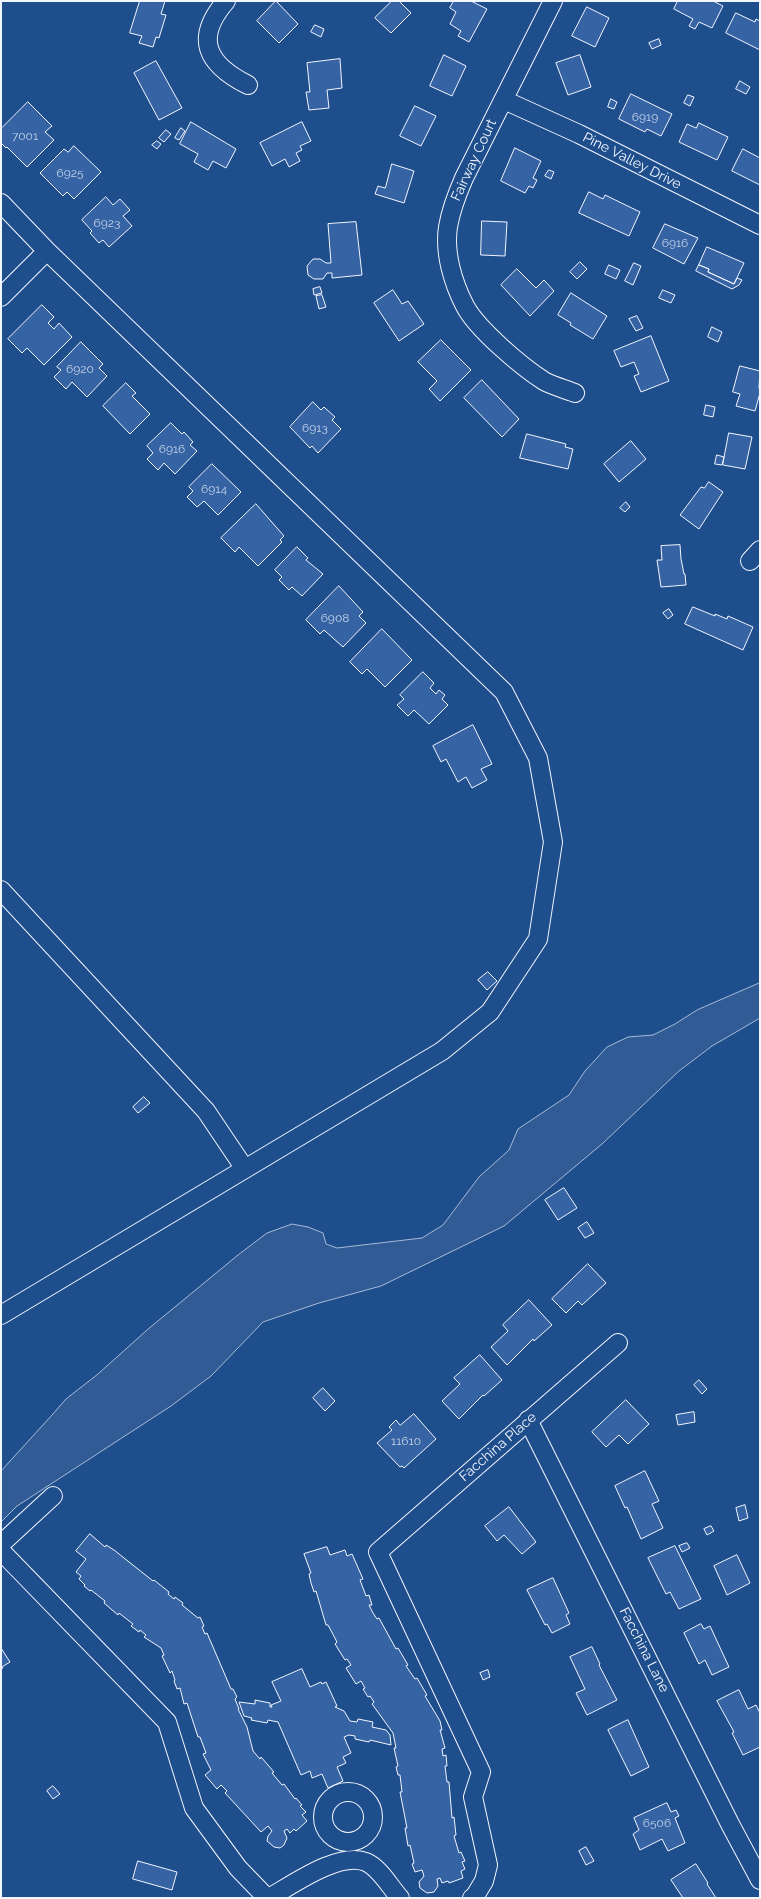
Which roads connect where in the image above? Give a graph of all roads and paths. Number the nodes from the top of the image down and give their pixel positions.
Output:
1 (226, 1) edge
2 (554, 1) edge
3 (248, 84) dead end
4 (504, 100) junction
5 (1, 203) edge
6 (760, 225) edge
7 (46, 250) junction
8 (1, 297) edge
9 (575, 393) dead end
10 (1, 890) edge
11 (245, 1169) junction
12 (1, 1315) edge
13 (618, 1343) dead end
14 (528, 1420) junction
15 (53, 1496) dead end
16 (1, 1544) edge
17 (1, 1551) edge
18 (760, 1880) edge
19 (268, 1898) edge
20 (400, 1898) edge
21 (472, 1898) edge

1 - 3 street
2 - 4 street, Fairway Court
4 - 6 street, Pine Valley Drive
4 - 9 street, Fairway Court
5 - 7 street
7 - 8 street
7 - 11 street
10 - 11 street
11 - 12 street
13 - 14 street, Facchina Place
14 - 18 street, Facchina Lane
14 - 21 street, Facchina Place
15 - 16 street
17 - 19 street
19 - 20 street

